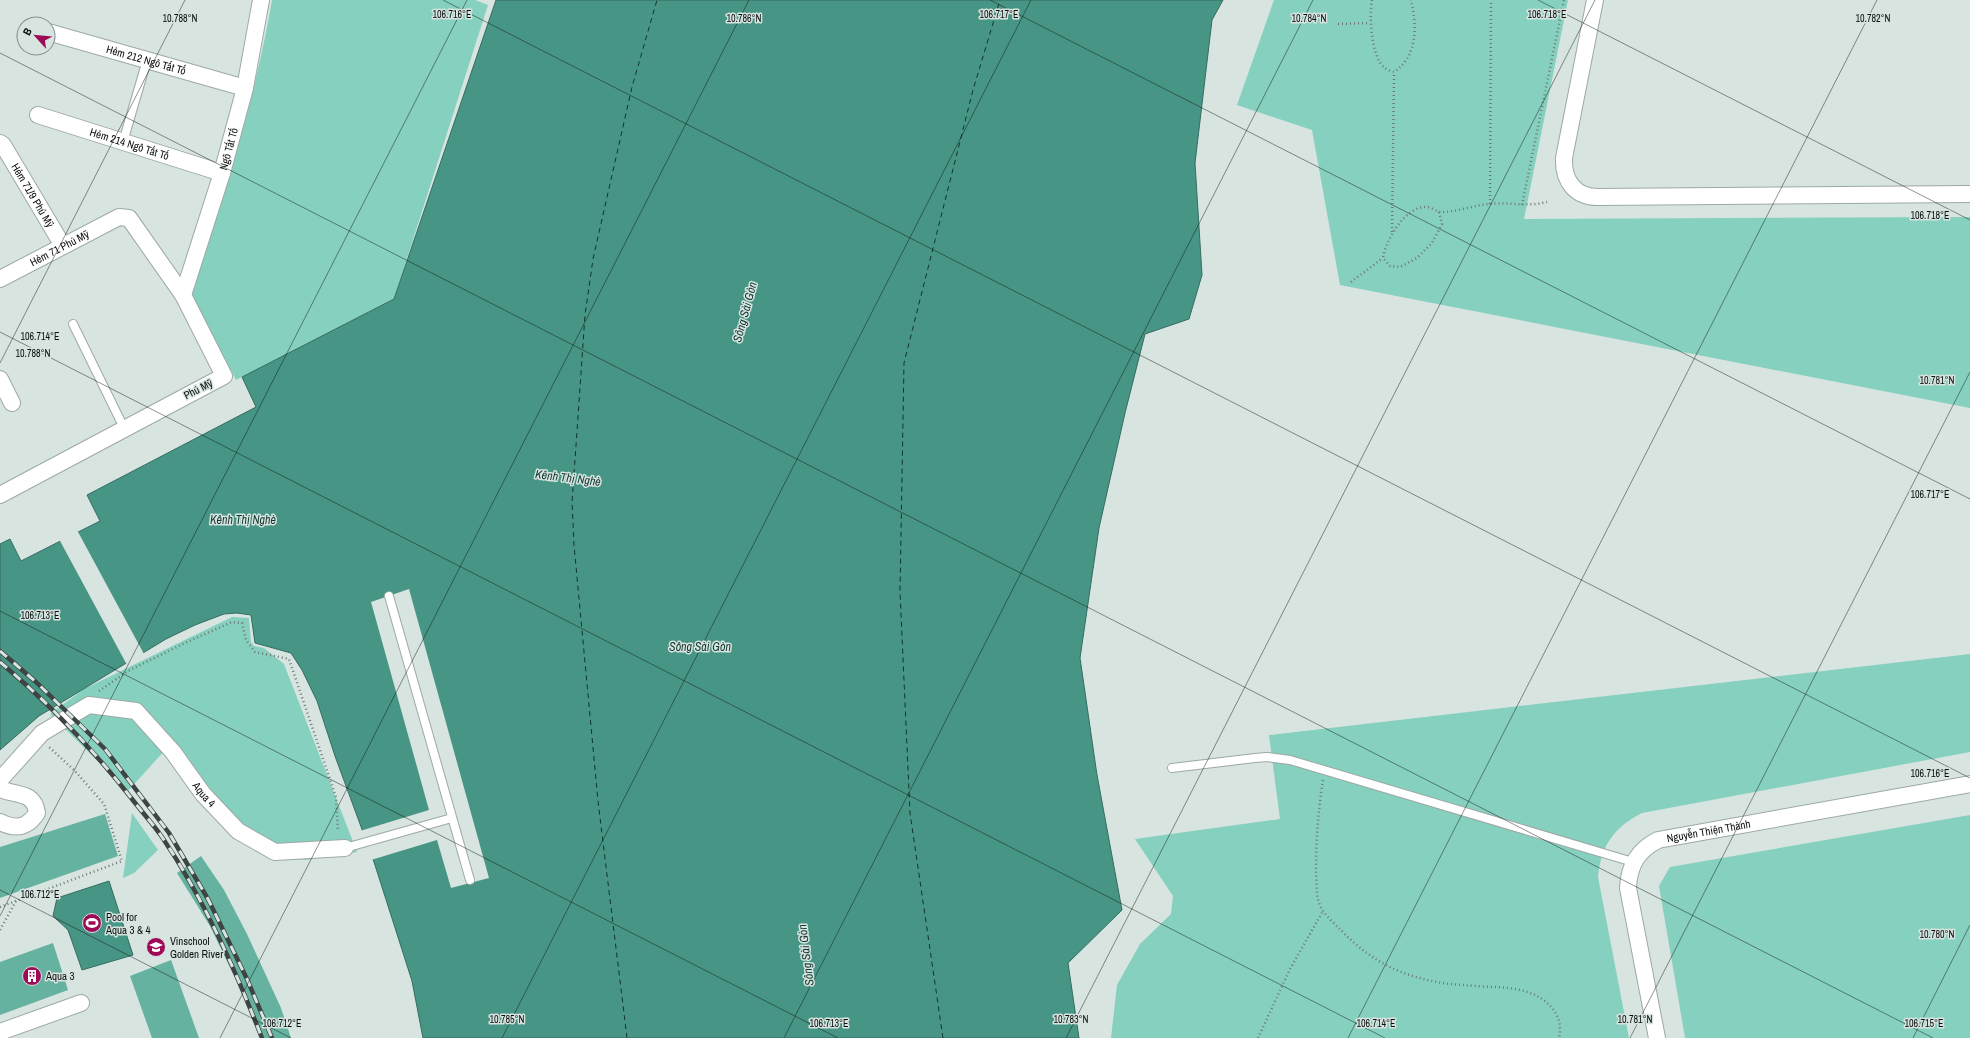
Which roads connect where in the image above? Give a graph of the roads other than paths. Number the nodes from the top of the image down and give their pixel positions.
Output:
1 (261, 0) edge
2 (1595, 0) edge
3 (56, 34) edge
4 (147, 60) junction
5 (245, 88) junction
6 (38, 115) dead end
7 (123, 142) junction
8 (2, 144) edge
9 (222, 173) junction
10 (1970, 194) edge
11 (119, 217) joint
12 (63, 246) junction
13 (0, 279) edge
14 (183, 295) junction
15 (73, 324) dead end
16 (0, 379) edge
17 (12, 403) dead end
18 (124, 428) junction
19 (0, 495) edge
20 (389, 596) dead end
21 (1172, 768) dead end
22 (0, 780) edge
23 (1970, 784) edge
24 (0, 789) edge
25 (452, 818) junction
26 (0, 822) edge
27 (345, 848) joint
28 (1633, 862) junction
29 (470, 880) dead end
30 (81, 1003) dead end
31 (0, 1032) edge
32 (1657, 1038) edge

1 - 5 street, Ngô Tất Tố
2 - 10 street
3 - 4 street, Hẻm 212 Ngô Tất Tố
4 - 5 street, Hẻm 212 Ngô Tất Tố
4 - 7 lane
5 - 9 street, Ngô Tất Tố
6 - 7 street, Hẻm 214 Ngô Tất Tố
7 - 9 street, Hẻm 214 Ngô Tất Tố
8 - 12 street, Hẻm 71/9 Phú Mỹ
9 - 14 street, Ngô Tất Tố
11 - 12 street, Hẻm 71 Phú Mỹ
11 - 14 street, Phú Mỹ
12 - 13 street, Hẻm 71 Phú Mỹ
14 - 18 street, Phú Mỹ
15 - 18 lane
16 - 17 street
18 - 19 street, Phú Mỹ
20 - 25 lane
21 - 28 lane
22 - 27 street, Aqua 4
23 - 28 street, Nguyễn Thiện Thành
24 - 26 street
25 - 27 lane, Aqua 4
25 - 29 lane
28 - 32 street, Nguyễn Thiện Thành
30 - 31 street

